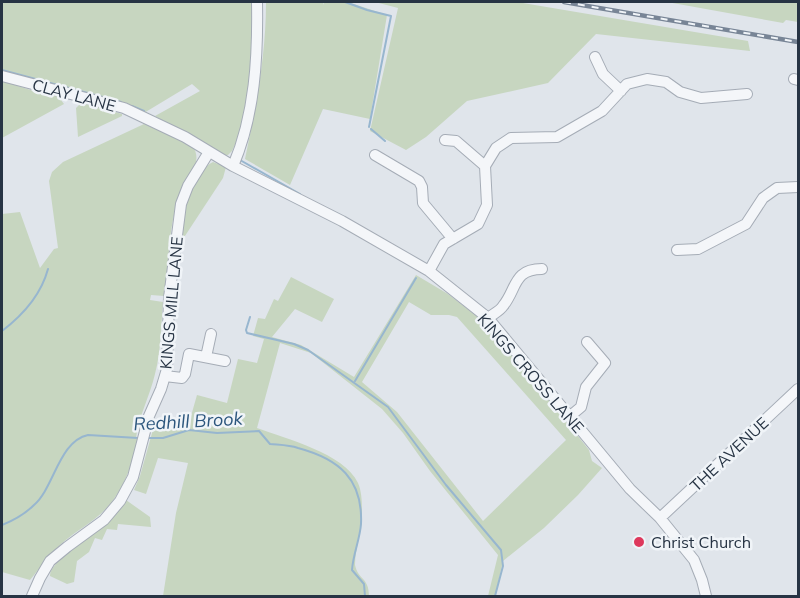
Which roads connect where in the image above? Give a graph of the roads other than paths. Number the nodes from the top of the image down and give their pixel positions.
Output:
1 (257, 2) edge
2 (595, 57) dead end
3 (2, 76) edge
4 (621, 91) junction
5 (747, 94) dead end
6 (450, 141) dead end
7 (208, 152) junction
8 (375, 155) dead end
9 (232, 166) junction
10 (484, 166) junction
11 (798, 187) edge
12 (453, 239) junction
13 (677, 250) dead end
14 (542, 269) dead end
15 (429, 271) junction
16 (488, 318) junction
17 (211, 334) dead end
18 (587, 342) dead end
19 (206, 357) junction
20 (225, 361) dead end
21 (165, 376) junction
22 (798, 389) edge
23 (569, 417) junction
24 (660, 518) junction
25 (32, 597) edge
26 (706, 597) edge

1 - 9 street
2 - 4 street
3 - 7 street, CLAY LANE
4 - 5 street
4 - 10 street
6 - 10 street
7 - 9 street, KINGS CROSS LANE
7 - 21 street, KINGS MILL LANE
8 - 12 street
9 - 15 street, KINGS CROSS LANE
10 - 12 street
11 - 13 street
12 - 15 street
14 - 16 street
15 - 16 street, KINGS CROSS LANE
16 - 23 street, KINGS CROSS LANE
17 - 19 street
18 - 23 street
19 - 20 street
19 - 21 street
21 - 25 street, KINGS MILL LANE
22 - 24 street, THE AVENUE
23 - 24 street, KINGS CROSS LANE
24 - 26 street, KINGS CROSS LANE

